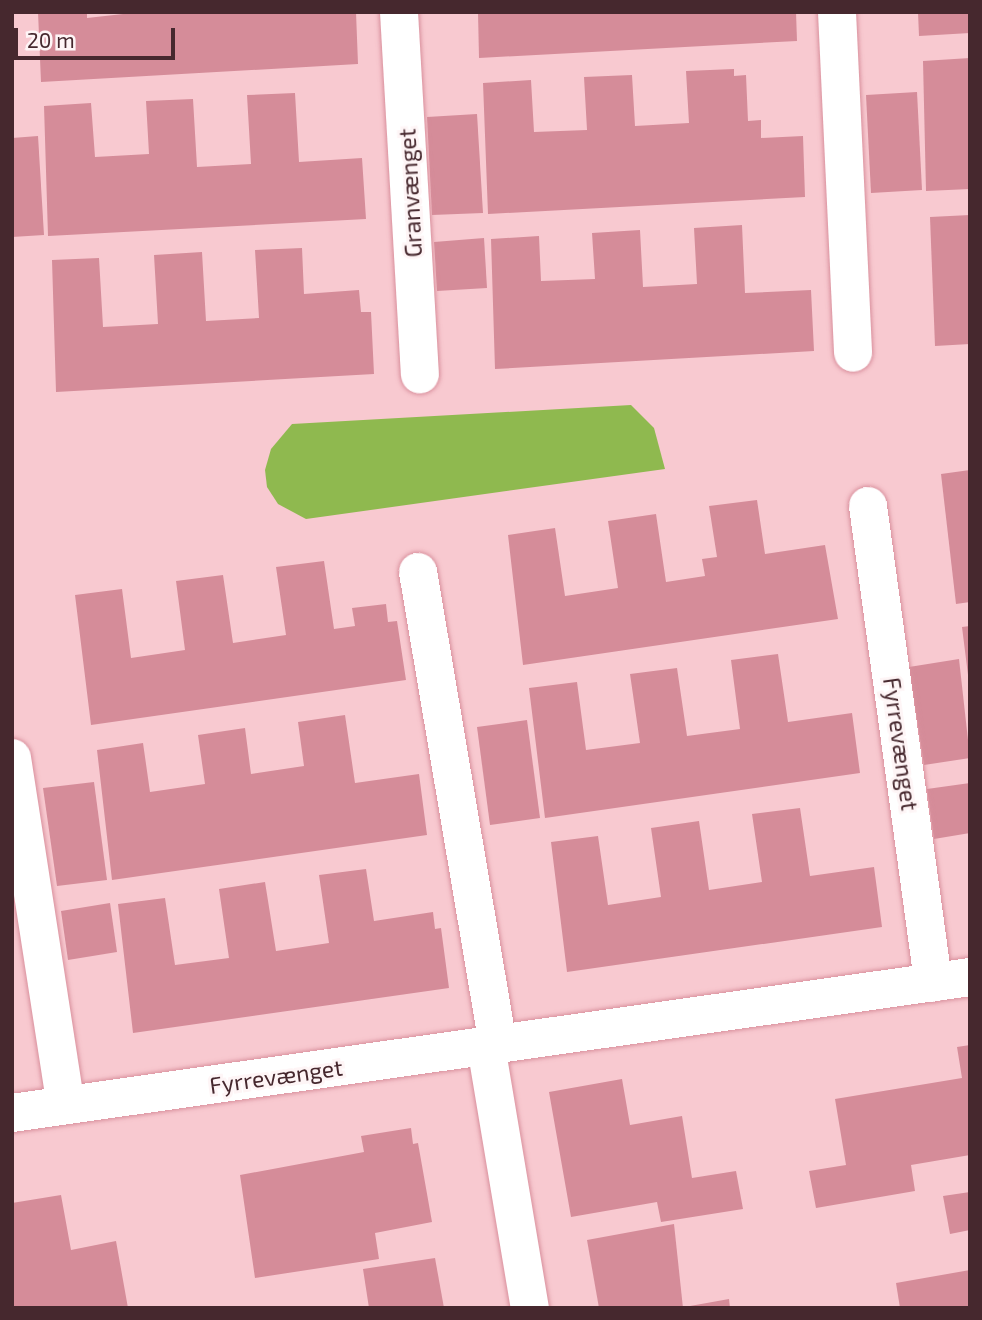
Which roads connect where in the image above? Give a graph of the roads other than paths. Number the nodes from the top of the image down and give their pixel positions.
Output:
1 (399, 12) edge
2 (837, 12) edge
3 (853, 353) dead end
4 (420, 374) dead end
5 (868, 506) dead end
6 (418, 572) dead end
7 (12, 758) edge
8 (951, 980) edge
9 (492, 1046) junction
10 (66, 1105) junction
11 (12, 1113) edge
12 (530, 1308) edge

1 - 4 street, Granvænget
2 - 3 street
5 - 8 street, Fyrrevænget
6 - 9 street
7 - 10 street
8 - 9 street, Fyrrevænget
9 - 10 street, Fyrrevænget
9 - 12 street
10 - 11 street, Fyrrevænget

